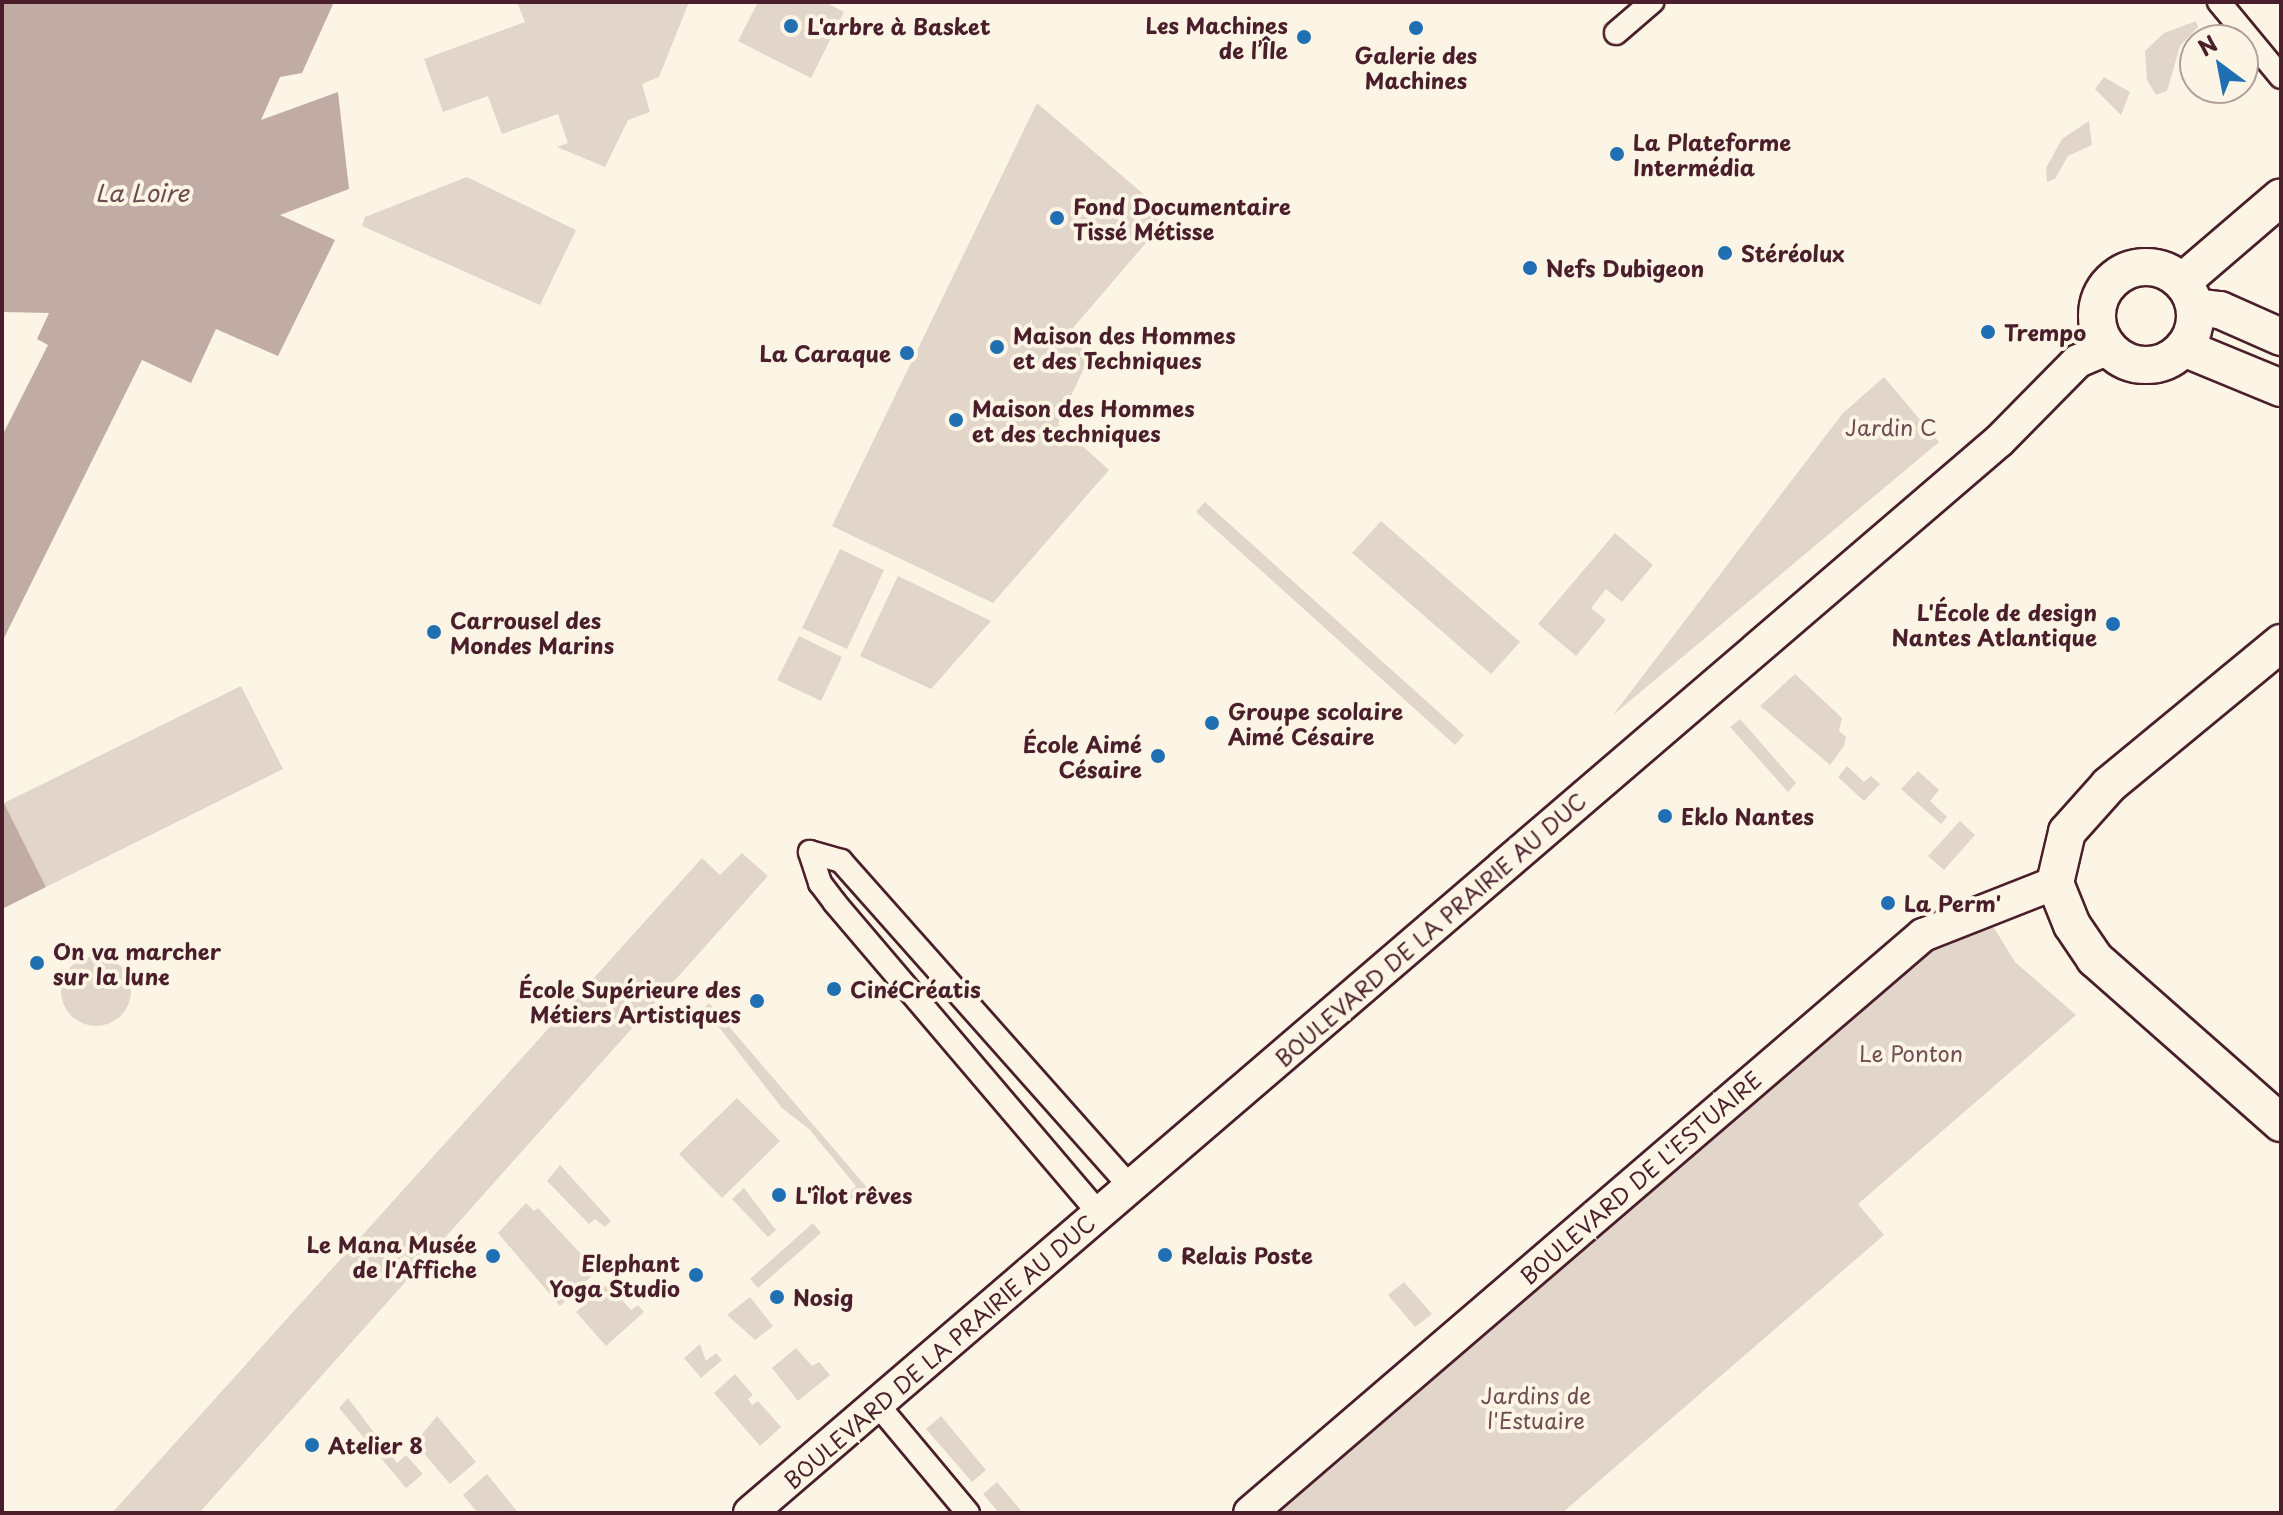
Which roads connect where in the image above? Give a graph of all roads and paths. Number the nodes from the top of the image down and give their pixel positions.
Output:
1 (1652, 2) edge
2 (2219, 2) edge
3 (1616, 33) dead end
4 (2281, 77) edge
5 (2281, 197) edge
6 (2189, 295) junction
7 (2281, 337) edge
8 (2109, 348) junction
9 (2184, 348) junction
10 (2281, 388) edge
11 (2281, 643) edge
12 (2055, 883) junction
13 (879, 903) junction
14 (854, 926) junction
15 (980, 1018) junction
16 (949, 1042) junction
17 (2281, 1123) edge
18 (1130, 1187) junction
19 (1099, 1213) junction
20 (877, 1404) junction
21 (750, 1513) edge
22 (968, 1513) edge
23 (1250, 1513) edge

1 - 3 street
2 - 4 street
5 - 6 main road
6 - 7 main road
6 - 8 main road
6 - 9 main road
8 - 9 main road
8 - 18 main road, BOULEVARD DE LA PRAIRIE AU DUC
9 - 10 main road
11 - 12 main road
12 - 17 main road
12 - 23 main road, BOULEVARD DE L'ESTUAIRE
13 - 14 street
13 - 14 street
13 - 15 street
14 - 16 street
15 - 16 street
15 - 18 street
16 - 19 street
18 - 19 main road, BOULEVARD DE LA PRAIRIE AU DUC
19 - 20 main road, BOULEVARD DE LA PRAIRIE AU DUC
20 - 21 main road, BOULEVARD DE LA PRAIRIE AU DUC
20 - 22 street

